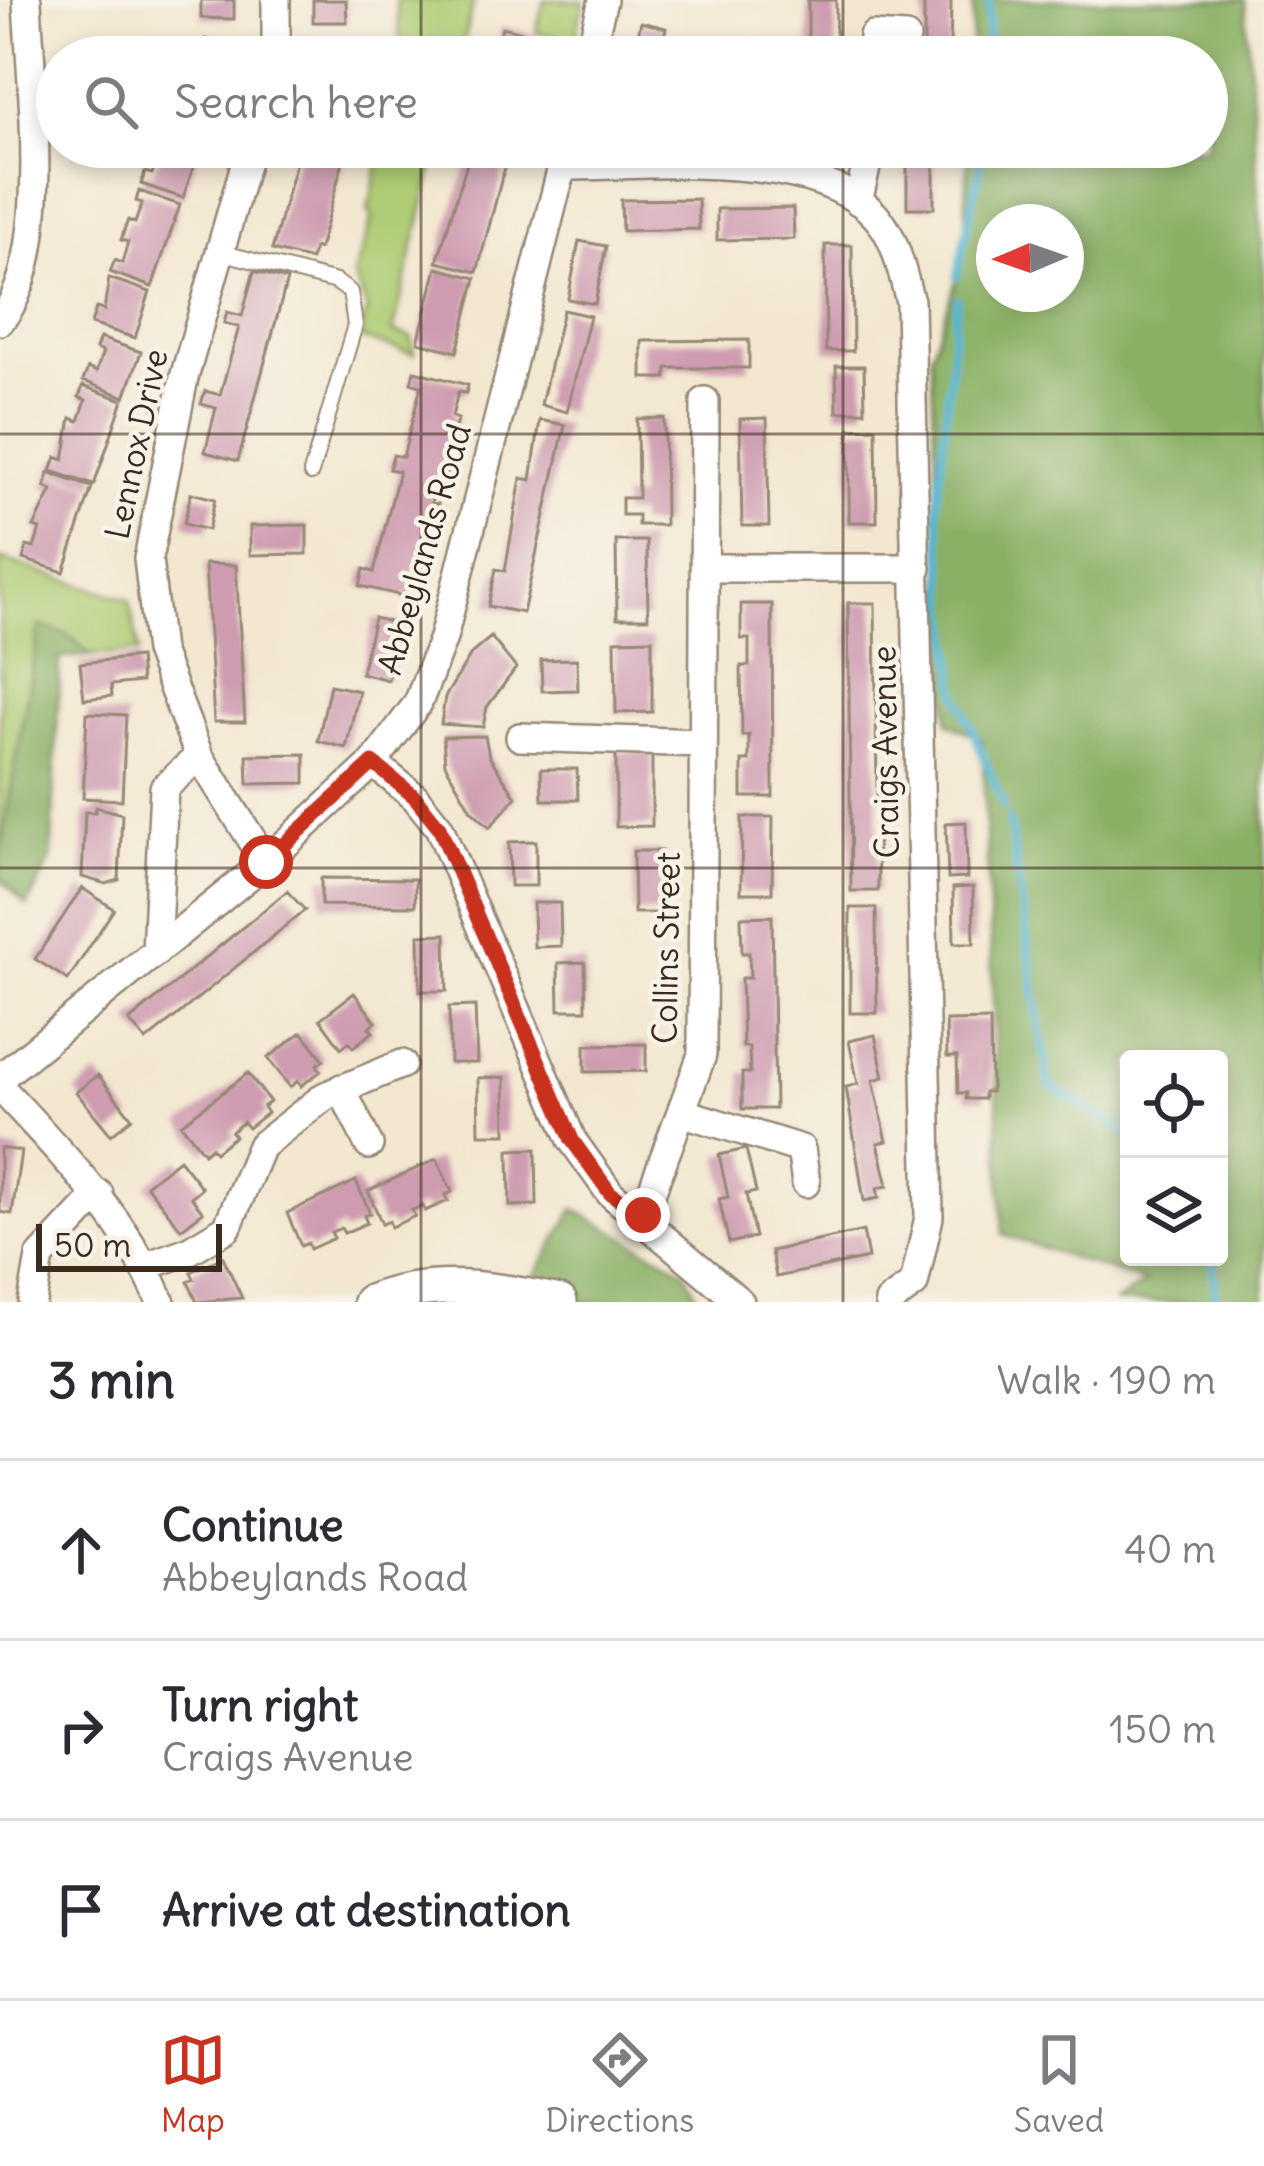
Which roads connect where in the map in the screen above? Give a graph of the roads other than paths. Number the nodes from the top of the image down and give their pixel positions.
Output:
1 (28, 0) edge
2 (276, 0) edge
3 (603, 0) edge
4 (276, 36) edge
5 (594, 36) edge
6 (244, 168) edge
7 (562, 168) edge
8 (772, 168) edge
9 (866, 168) edge
10 (858, 201) junction
11 (220, 252) junction
12 (0, 321) edge
13 (705, 401) dead end
14 (311, 473) dead end
15 (706, 568) junction
16 (917, 568) junction
17 (520, 737) dead end
18 (703, 743) junction
19 (199, 756) junction
20 (373, 763) junction
21 (266, 862) junction
22 (157, 952) junction
23 (402, 1064) dead end
24 (0, 1083) edge
25 (341, 1088) junction
26 (681, 1112) junction
27 (369, 1145) dead end
28 (806, 1183) dead end
29 (99, 1194) junction
30 (643, 1215) junction
31 (146, 1266) junction
32 (32, 1302) edge
33 (161, 1302) edge
34 (370, 1302) edge
35 (560, 1302) edge
36 (740, 1302) edge
37 (889, 1302) edge

1 - 12 street
2 - 4 street
3 - 5 street
6 - 11 street, Lennox Drive
7 - 20 street, Abbeylands Road
8 - 10 street, Craigs Avenue
9 - 10 street
10 - 16 street, Craigs Avenue
11 - 14 lane
11 - 19 street, Lennox Drive
13 - 15 street, Collins Street
15 - 16 street
15 - 18 street, Collins Street
16 - 37 street, Craigs Avenue
17 - 18 street
18 - 26 street, Collins Street
19 - 21 street, Lennox Drive
19 - 22 street
20 - 21 street, Abbeylands Road
20 - 30 street
21 - 22 street, Abbeylands Road
22 - 24 street, Abbeylands Road
23 - 25 street
24 - 29 street
25 - 27 street
25 - 31 street
26 - 28 street
26 - 30 street, Collins Street
29 - 31 street
29 - 32 street
30 - 36 street
31 - 33 street
34 - 35 street

